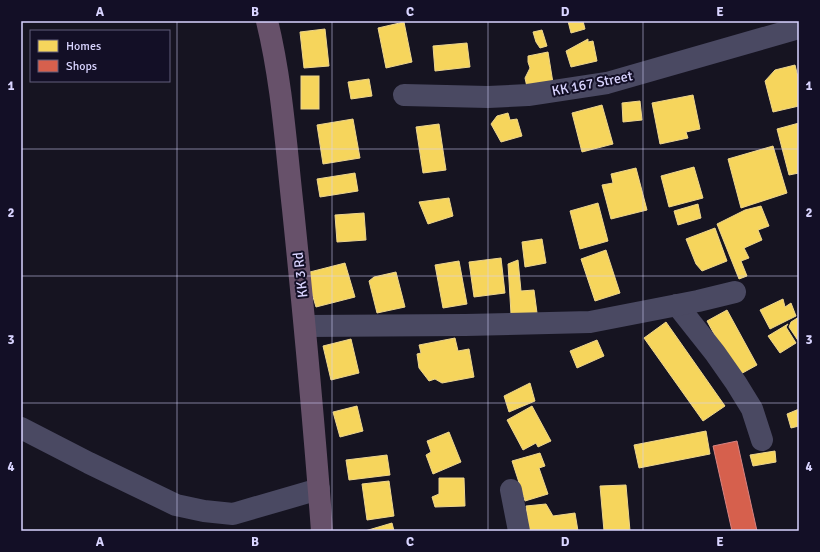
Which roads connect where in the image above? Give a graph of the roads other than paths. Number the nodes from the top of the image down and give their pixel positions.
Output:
1 (267, 21) edge
2 (799, 28) edge
3 (404, 95) dead end
4 (735, 292) dead end
5 (676, 305) junction
6 (305, 326) junction
7 (21, 428) edge
8 (762, 440) dead end
9 (319, 489) junction
10 (511, 490) dead end
11 (322, 531) edge
12 (519, 531) edge

1 - 6 highway, KK 3 Rd
2 - 3 street, KK 167 Street
4 - 5 street
5 - 6 street
5 - 8 street
6 - 9 highway, KK 3 Rd
7 - 9 street
9 - 11 highway, KK 3 Rd
10 - 12 street

